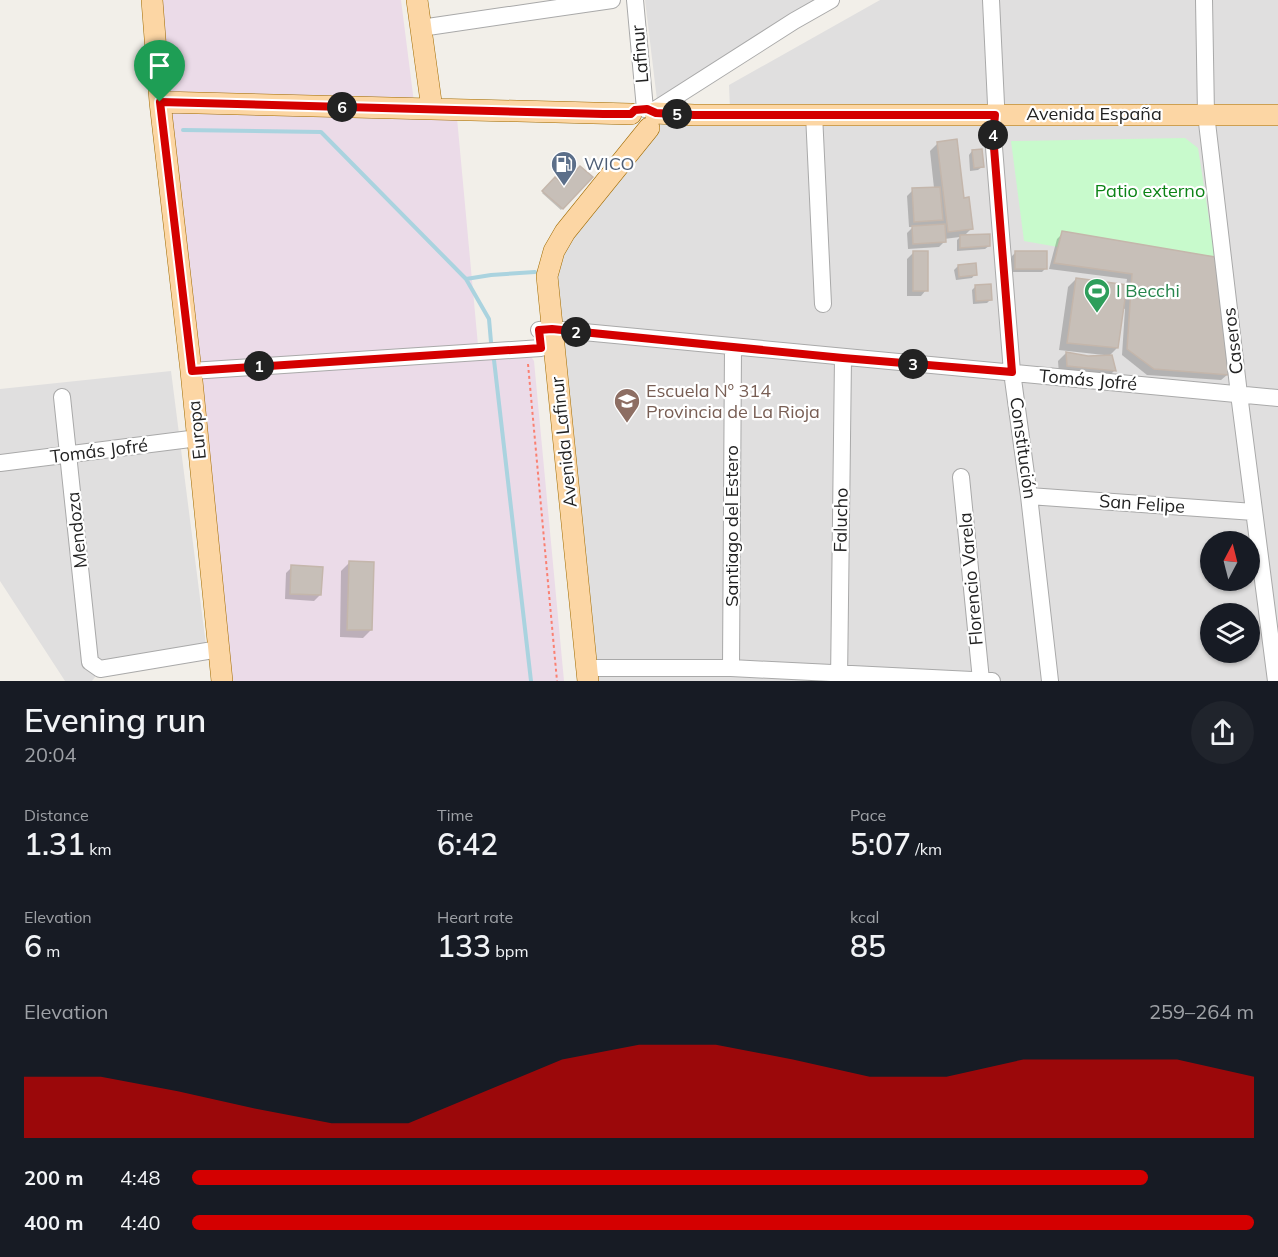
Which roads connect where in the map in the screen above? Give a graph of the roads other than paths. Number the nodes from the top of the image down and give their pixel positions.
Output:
1 (152, 0) edge
2 (417, 0) edge
3 (612, 0) edge
4 (635, 0) edge
5 (803, 0) edge
6 (831, 0) edge
7 (991, 0) edge
8 (1204, 0) edge
9 (592, 2) edge
10 (794, 21) junction
11 (421, 28) junction
12 (160, 102) junction
13 (432, 109) junction
14 (814, 114) junction
15 (1206, 114) junction
16 (995, 115) junction
17 (1278, 115) edge
18 (646, 117) junction
19 (823, 304) dead end
20 (540, 339) junction
21 (733, 347) junction
22 (843, 358) junction
23 (192, 371) junction
24 (1012, 372) junction
25 (1239, 394) junction
26 (62, 397) dead end
27 (1278, 398) edge
28 (198, 438) junction
29 (69, 454) junction
30 (0, 463) edge
31 (962, 477) dead end
32 (1029, 496) junction
33 (1254, 512) junction
34 (219, 649) junction
35 (731, 668) junction
36 (583, 677) edge
37 (839, 678) edge
38 (981, 680) edge
39 (222, 681) edge
40 (992, 681) edge
41 (1050, 681) edge
42 (1276, 681) edge

1 - 12 main road, Europa
2 - 11 main road
3 - 9 street
4 - 18 street, Lafinur
5 - 10 street
6 - 10 street
7 - 16 street, Constitución
8 - 15 street, Caseros
9 - 11 street
10 - 18 street
11 - 13 main road
12 - 13 main road, Avenida España
12 - 23 main road, Europa
13 - 18 main road, Avenida España
14 - 16 main road, Avenida España
14 - 18 main road, Avenida España
14 - 19 street
15 - 16 main road, Avenida España
15 - 17 main road, Avenida España
15 - 25 street, Caseros
16 - 24 street, Constitución
18 - 20 main road, Avenida Lafinur
20 - 21 street, Tomás Jofré
20 - 23 street, Tomás Jofré
20 - 36 main road, Avenida Lafinur
21 - 22 street, Tomás Jofré
21 - 35 street, Santiago del Estero
22 - 24 street, Tomás Jofré
22 - 37 street, Falucho
23 - 28 main road, Europa
24 - 25 street, Tomás Jofré
24 - 32 street, Constitución
25 - 27 street, Tomás Jofré
25 - 33 street, Caseros
26 - 29 street, Mendoza
28 - 29 street, Tomás Jofré
28 - 34 main road, Europa
29 - 30 street, Tomás Jofré
29 - 34 street, Mendoza
31 - 38 street, Florencio Varela
32 - 33 street, San Felipe
32 - 41 street, Constitución
33 - 42 street, Caseros
34 - 39 main road, Europa
35 - 36 street
35 - 37 street
37 - 38 street
38 - 40 street

